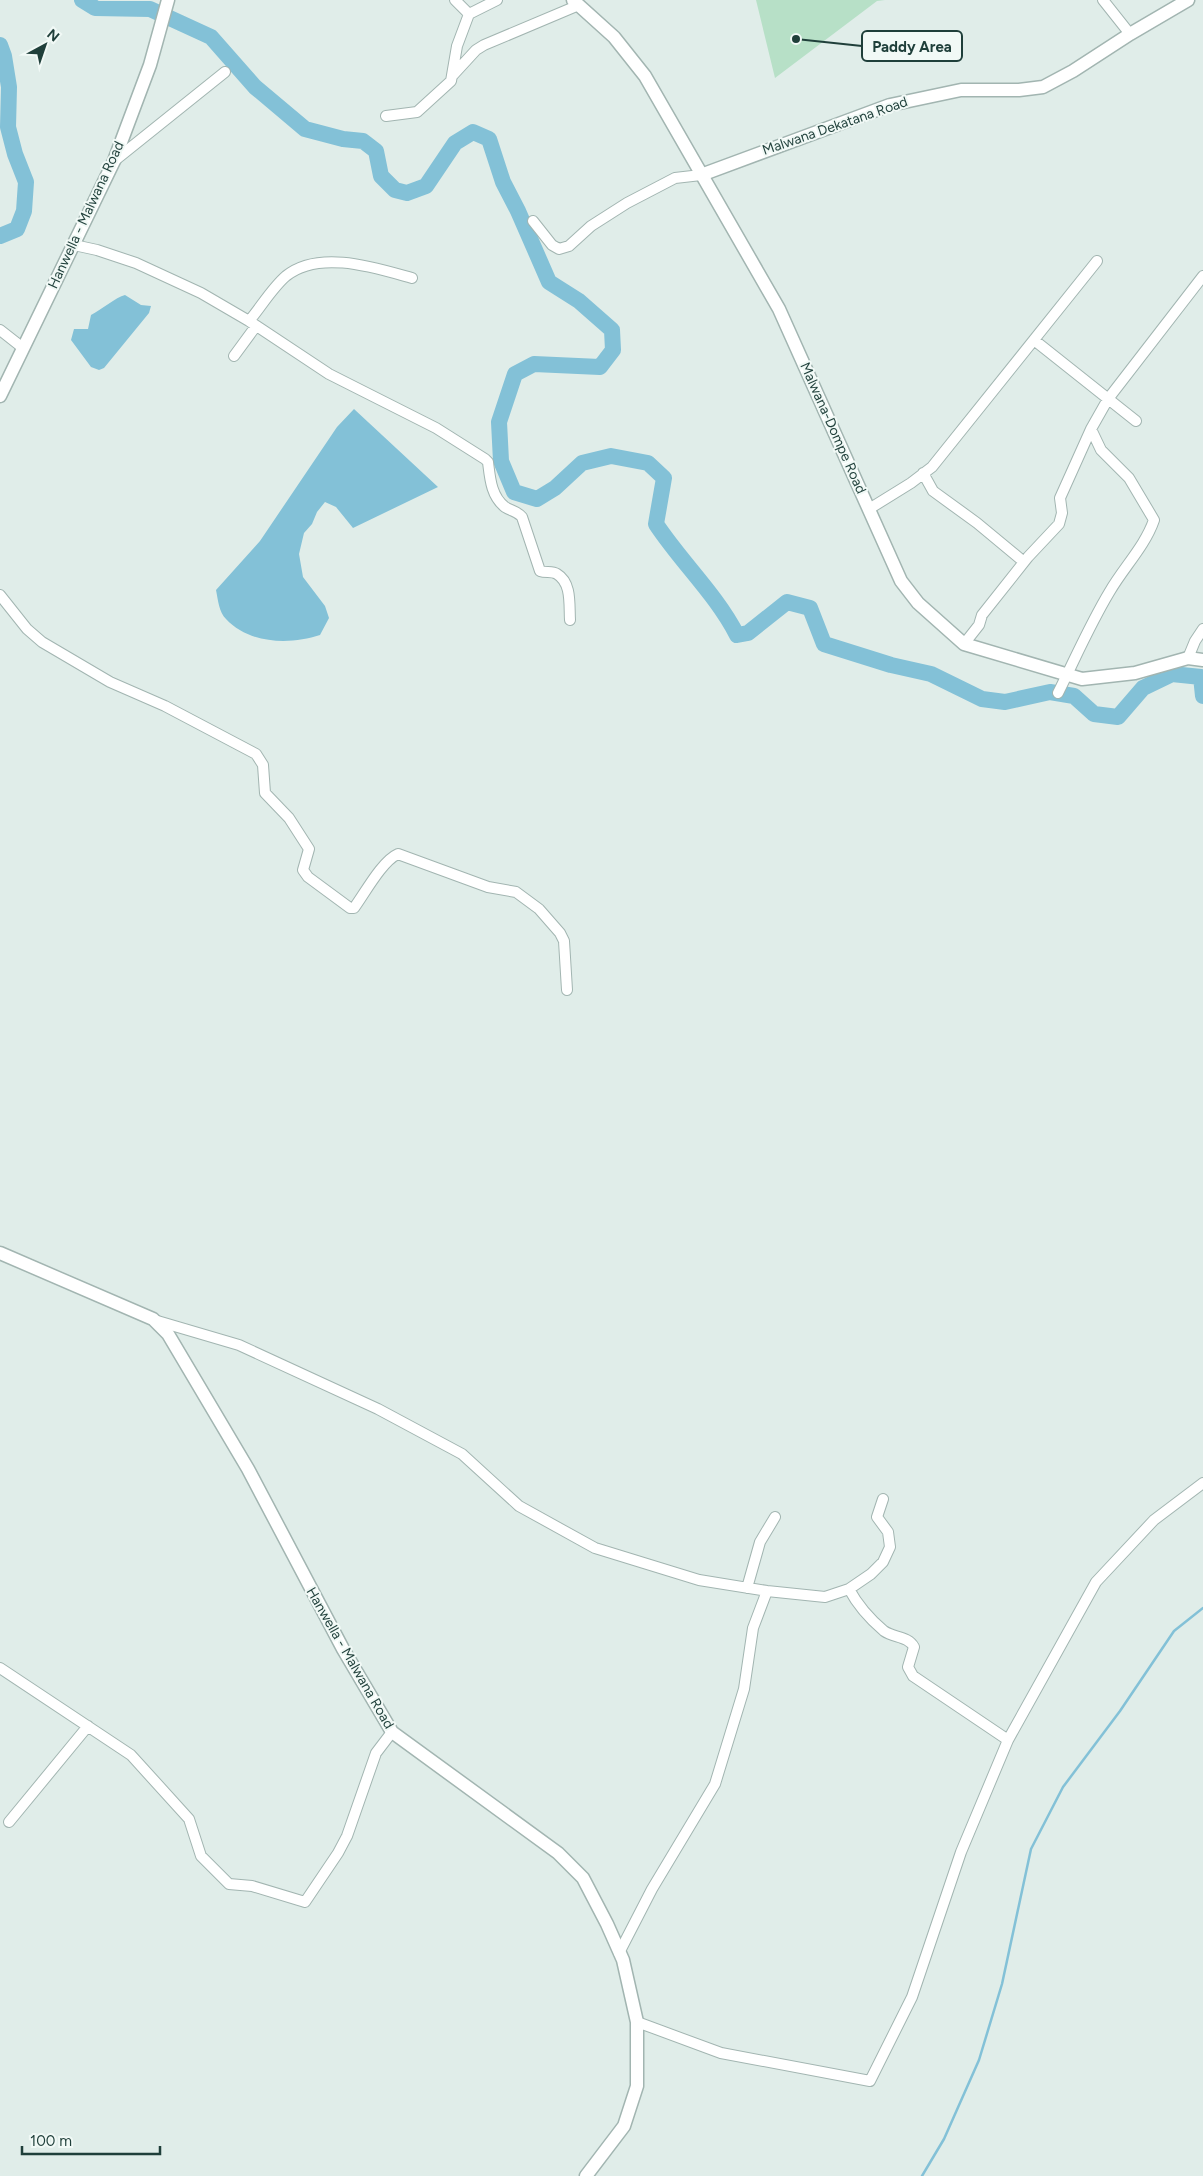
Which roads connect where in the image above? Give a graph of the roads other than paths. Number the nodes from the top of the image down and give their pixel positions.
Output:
1 (168, 0) edge
2 (455, 0) edge
3 (497, 0) edge
4 (1103, 0) edge
5 (1188, 0) edge
6 (576, 3) edge
7 (469, 14) junction
8 (1130, 34) junction
9 (226, 72) dead end
10 (453, 75) junction
11 (386, 116) dead end
12 (114, 161) junction
13 (701, 175) junction
14 (533, 221) dead end
15 (74, 245) junction
16 (1097, 261) dead end
17 (1203, 276) edge
18 (412, 278) dead end
19 (253, 324) junction
20 (0, 330) edge
21 (1034, 340) junction
22 (23, 348) junction
23 (234, 356) dead end
24 (0, 396) edge
25 (1108, 399) junction
26 (1136, 421) dead end
27 (1091, 428) junction
28 (923, 473) junction
29 (869, 509) junction
30 (1024, 562) junction
31 (0, 595) edge
32 (570, 620) dead end
33 (1203, 630) edge
34 (964, 644) junction
35 (1188, 658) junction
36 (1203, 660) edge
37 (1068, 675) junction
38 (1058, 693) dead end
39 (567, 990) dead end
40 (0, 1253) edge
41 (153, 1319) junction
42 (1203, 1483) edge
43 (883, 1499) dead end
44 (775, 1517) dead end
45 (747, 1588) junction
46 (849, 1589) junction
47 (767, 1591) junction
48 (0, 1668) edge
49 (88, 1726) junction
50 (392, 1732) junction
51 (1008, 1740) junction
52 (10, 1822) dead end
53 (619, 1953) junction
54 (637, 2022) junction
55 (586, 2176) edge

1 - 12 street, Hanwella - Malwana Road
2 - 7 street
3 - 7 street
4 - 8 street
5 - 8 street, Malwana Dekatana Road
6 - 10 street
6 - 13 street, Malwana-Dompe Road
7 - 10 street
8 - 13 street, Malwana Dekatana Road
9 - 12 street
10 - 11 street
12 - 15 street, Hanwella - Malwana Road
13 - 14 street
13 - 29 street, Malwana-Dompe Road
15 - 19 street
15 - 22 street, Hanwella - Malwana Road
16 - 21 street
17 - 25 street
18 - 19 street
19 - 23 street
19 - 32 street
20 - 22 street
21 - 25 street
21 - 28 street
22 - 24 street, Hanwella - Malwana Road
25 - 26 street
25 - 27 street
27 - 30 street
27 - 37 street
28 - 29 street
28 - 30 street
29 - 34 street, Malwana-Dompe Road
30 - 34 street
31 - 39 street
33 - 35 street
34 - 37 street, Malwana-Dompe Road
35 - 36 street, Malwana-Dompe Road
35 - 37 street, Malwana-Dompe Road
37 - 38 street
40 - 41 street, Hanwella - Malwana Road
41 - 45 street
41 - 50 street, Hanwella - Malwana Road
42 - 51 street
43 - 46 street
44 - 45 street
45 - 47 street
46 - 47 street
46 - 51 street
47 - 53 street
48 - 49 street
49 - 50 street
49 - 52 street
50 - 53 street, Hanwella - Malwana Road
51 - 54 street
53 - 54 street, Hanwella - Malwana Road
54 - 55 street, Hanwella - Malwana Road

